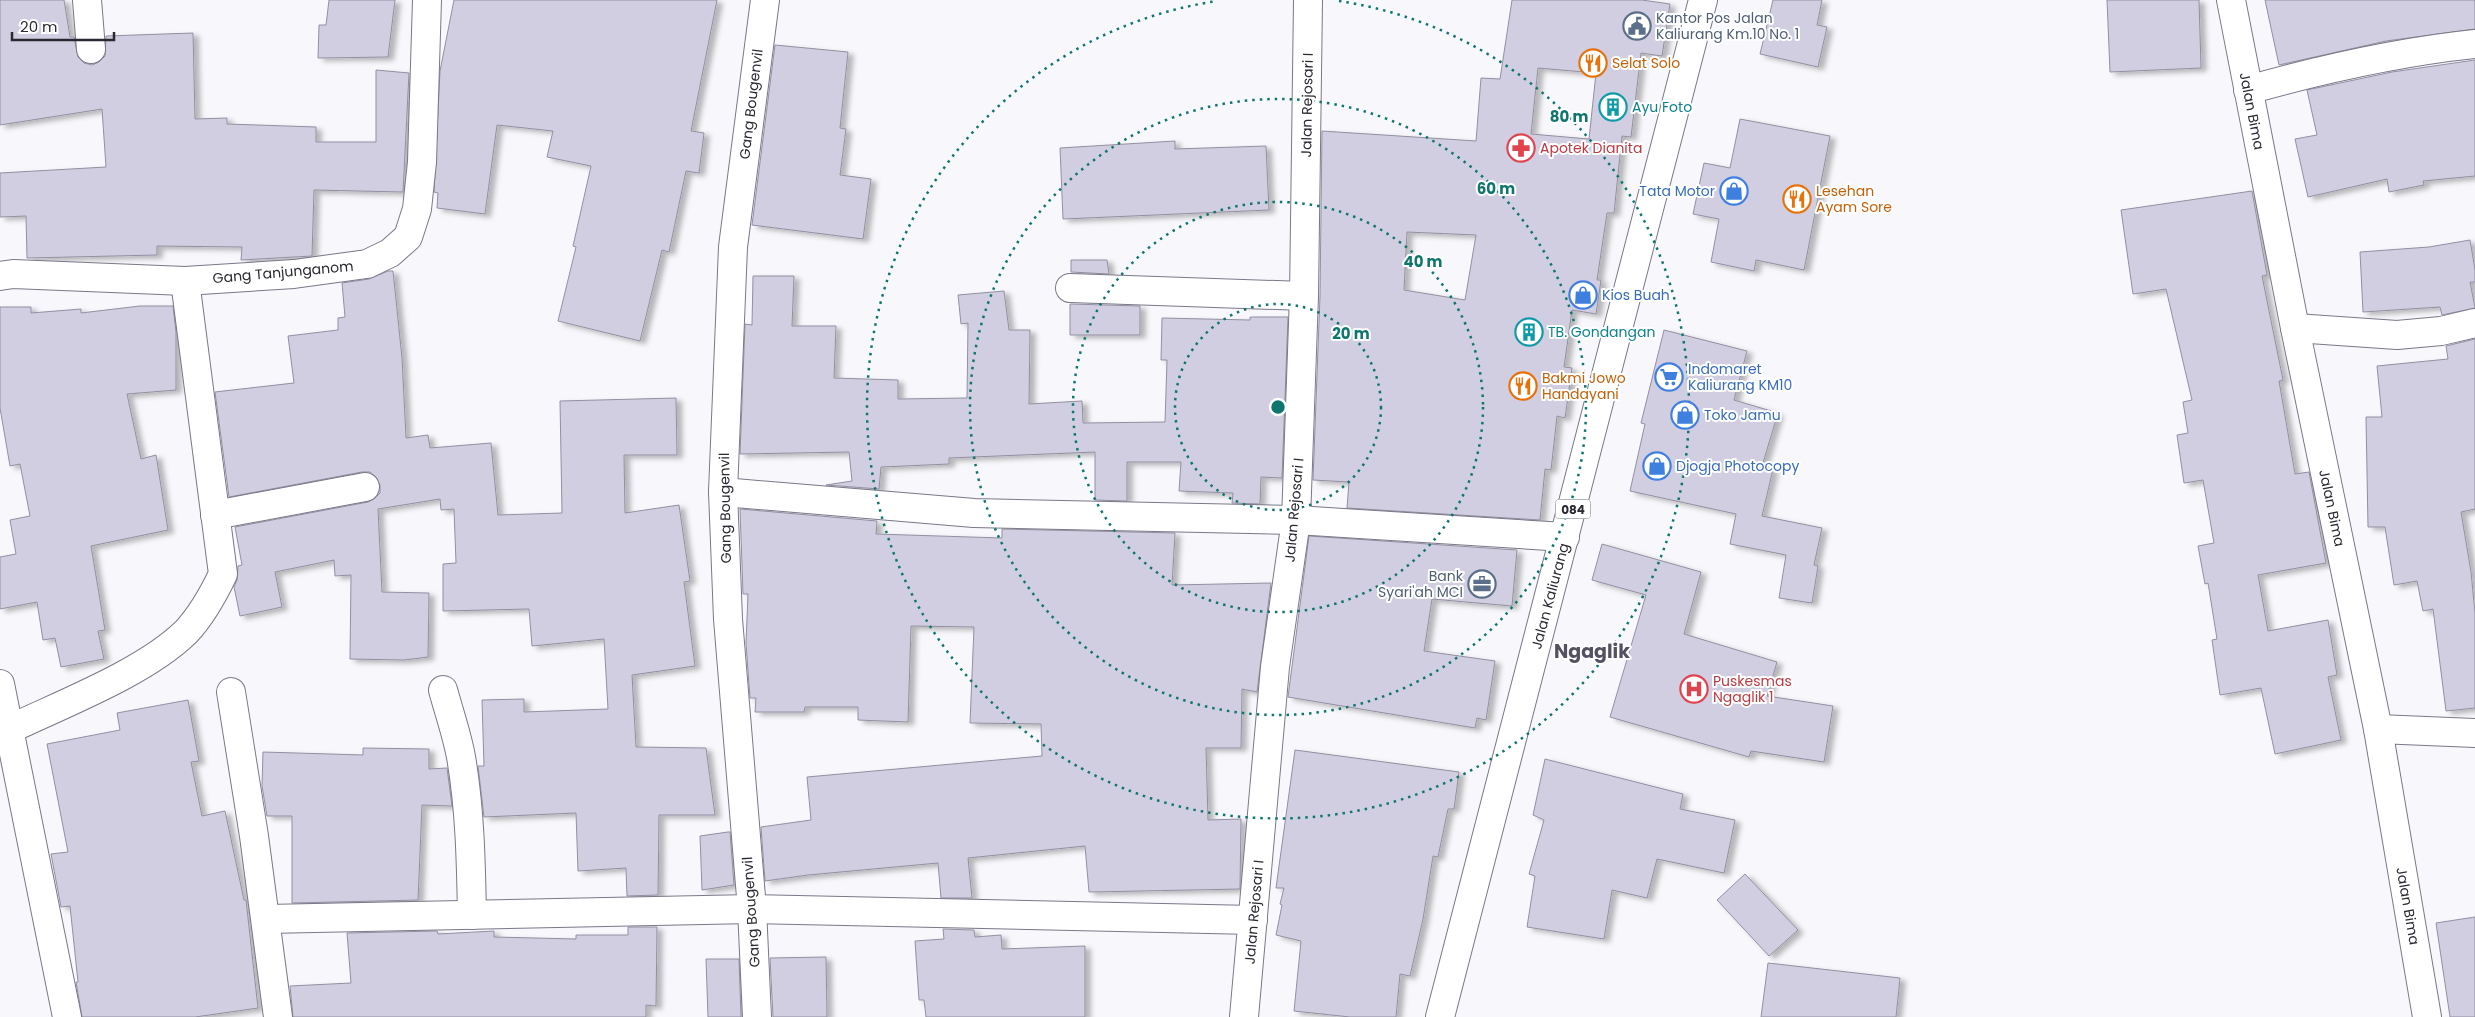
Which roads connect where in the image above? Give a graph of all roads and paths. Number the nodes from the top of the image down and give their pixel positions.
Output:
1 (87, 0) edge
2 (427, 0) edge
3 (765, 0) edge
4 (1308, 0) edge
5 (1704, 0) edge
6 (2231, 0) edge
7 (2475, 44) edge
8 (91, 49) dead end
9 (2248, 90) junction
10 (0, 276) edge
11 (185, 281) junction
12 (1070, 288) dead end
13 (1304, 296) junction
14 (2475, 323) edge
15 (2295, 328) junction
16 (365, 486) dead end
17 (723, 492) junction
18 (216, 515) junction
19 (1296, 520) junction
20 (1565, 537) junction
21 (0, 684) edge
22 (443, 690) dead end
23 (231, 692) dead end
24 (2378, 729) junction
25 (8, 730) junction
26 (2475, 732) edge
27 (752, 909) junction
28 (472, 915) junction
29 (266, 920) junction
30 (1253, 920) junction
31 (67, 1017) edge
32 (278, 1017) edge
33 (757, 1017) edge
34 (1244, 1017) edge
35 (1440, 1017) edge
36 (2427, 1017) edge

1 - 8 street
2 - 11 street, Gang Tanjunganom
3 - 17 street, Gang Bougenvil
4 - 13 street, Jalan Rejosari I
5 - 20 street, Jalan Kaliurang / 084
6 - 9 street, Jalan Bima
7 - 9 street
9 - 15 street, Jalan Bima
10 - 11 street, Gang Tanjunganom
11 - 18 street
12 - 13 street
13 - 19 street, Jalan Rejosari I
14 - 15 street
15 - 24 street, Jalan Bima
16 - 18 street
17 - 19 street
17 - 27 street, Gang Bougenvil
18 - 25 street
19 - 20 street
19 - 30 street, Jalan Rejosari I
20 - 35 street, Jalan Kaliurang / 084
21 - 25 street
22 - 28 street
23 - 29 street
24 - 26 street
24 - 36 street, Jalan Bima
25 - 31 street
27 - 28 street
27 - 30 street
27 - 33 street, Gang Bougenvil
28 - 29 street
29 - 32 street
30 - 34 street, Jalan Rejosari I

